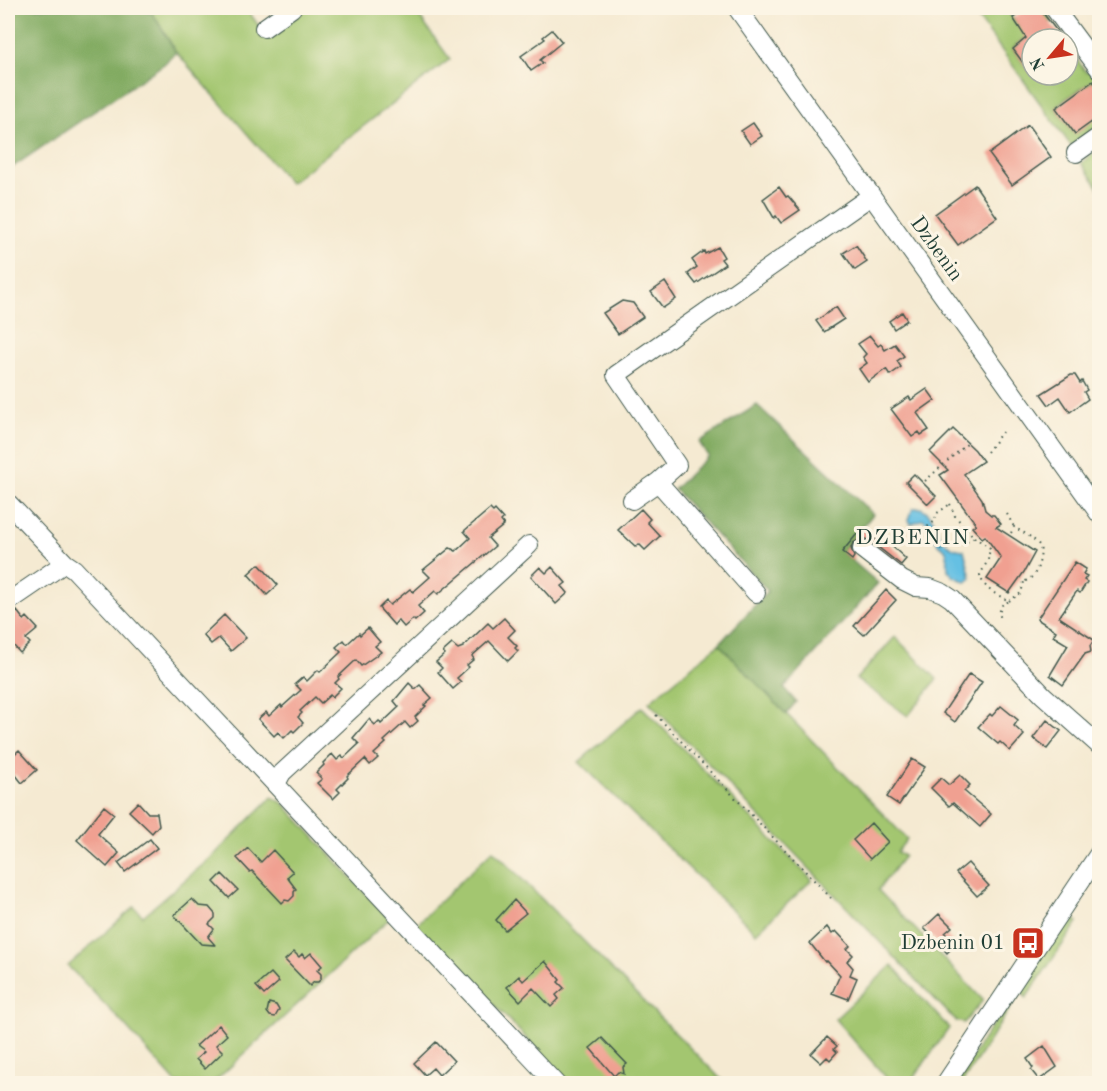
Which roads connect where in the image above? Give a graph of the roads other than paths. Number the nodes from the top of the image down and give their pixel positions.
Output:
1 (292, 8) edge
2 (737, 8) edge
3 (1054, 8) edge
4 (264, 28) dead end
5 (1100, 70) edge
6 (1100, 136) edge
7 (1076, 153) dead end
8 (871, 196) junction
9 (658, 482) junction
10 (632, 500) dead end
11 (8, 503) edge
12 (1100, 516) edge
13 (529, 545) dead end
14 (862, 549) dead end
15 (65, 563) junction
16 (756, 593) dead end
17 (8, 602) edge
18 (1100, 746) edge
19 (276, 784) junction
20 (1100, 852) edge
21 (556, 1083) edge
22 (945, 1083) edge

1 - 4 street
2 - 8 street, Dzbenin
3 - 5 street
6 - 7 street
8 - 9 street
8 - 12 street, Dzbenin
9 - 10 street
9 - 16 street
11 - 15 street
13 - 19 street
14 - 18 street
15 - 17 street
15 - 19 street
19 - 21 street
20 - 22 street

